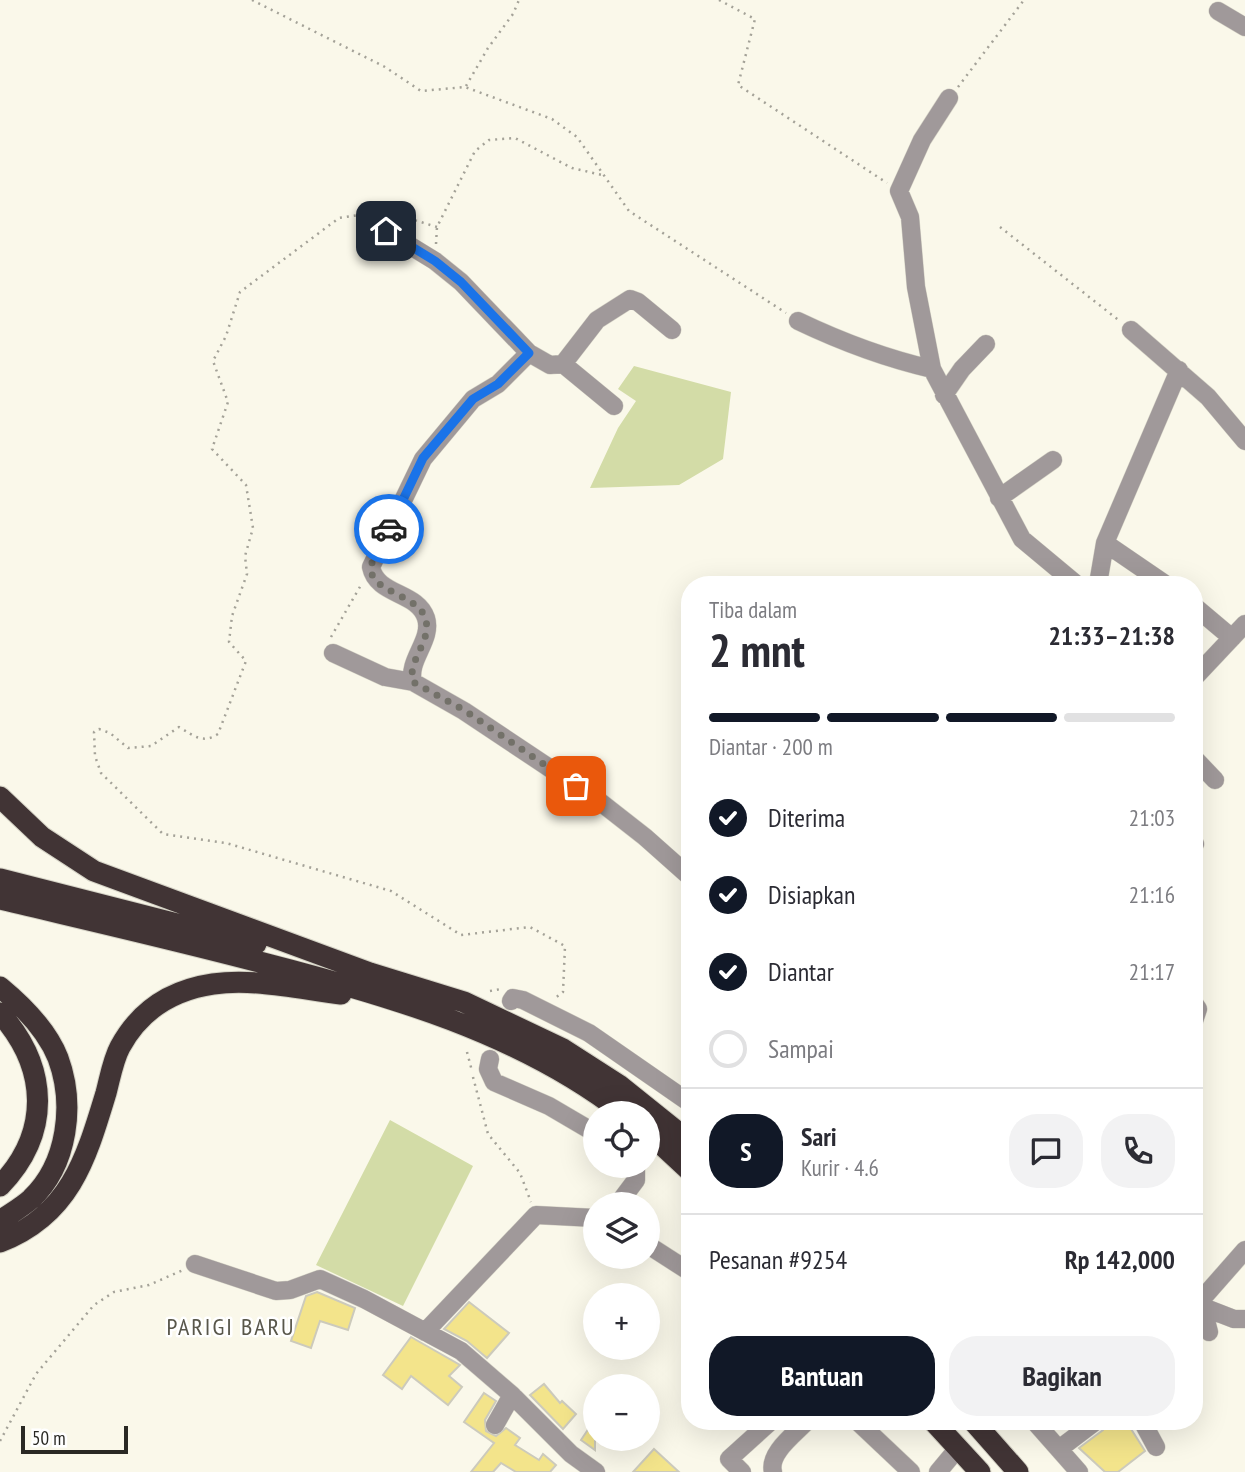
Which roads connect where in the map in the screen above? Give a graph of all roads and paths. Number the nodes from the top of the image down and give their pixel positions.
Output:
1 (252, 0) edge
2 (519, 0) edge
3 (719, 0) edge
4 (1024, 0) edge
5 (1219, 11) dead end
6 (1245, 27) edge
7 (465, 87) junction
8 (949, 98) joint
9 (602, 175) junction
10 (899, 191) junction
11 (436, 227) junction
12 (1000, 227) dead end
13 (386, 231) dead end
14 (435, 261) junction
15 (798, 321) joint
16 (672, 330) dead end
17 (1131, 330) joint
18 (986, 344) dead end
19 (529, 353) junction
20 (563, 364) junction
21 (932, 369) junction
22 (1179, 370) junction
23 (944, 394) junction
24 (614, 406) dead end
25 (1245, 442) edge
26 (1053, 460) dead end
27 (999, 498) junction
28 (1105, 543) junction
29 (371, 567) junction
30 (1066, 576) edge
31 (1099, 576) edge
32 (1154, 576) edge
33 (1203, 611) edge
34 (1239, 631) edge
35 (332, 653) joint
36 (1203, 669) edge
37 (413, 682) junction
38 (1203, 767) edge
39 (1215, 780) dead end
40 (0, 797) edge
41 (681, 869) edge
42 (0, 880) edge
43 (0, 899) edge
44 (370, 973) junction
45 (0, 987) edge
46 (490, 991) dead end
47 (507, 995) joint
48 (395, 1000) junction
49 (553, 1000) dead end
50 (0, 1013) edge
51 (467, 1052) dead end
52 (490, 1059) dead end
53 (681, 1097) edge
54 (605, 1101) edge
55 (583, 1126) edge
56 (681, 1135) edge
57 (660, 1143) edge
58 (681, 1163) edge
59 (0, 1186) edge
60 (536, 1215) junction
61 (583, 1217) edge
62 (0, 1221) edge
63 (0, 1242) edge
64 (1245, 1250) edge
65 (660, 1253) edge
66 (195, 1264) joint
67 (681, 1266) edge
68 (1203, 1296) edge
69 (1203, 1302) edge
70 (1203, 1313) edge
71 (1245, 1319) edge
72 (425, 1332) junction
73 (1209, 1332) dead end
74 (512, 1395) junction
75 (495, 1425) dead end
76 (761, 1430) edge
77 (799, 1430) edge
78 (867, 1430) edge
79 (941, 1430) edge
80 (981, 1430) edge
81 (1042, 1430) edge
82 (1084, 1430) edge
83 (1147, 1430) edge
84 (2, 1432) edge
85 (0, 1441) edge
86 (1156, 1447) dead end
87 (958, 1448) junction
88 (1059, 1449) junction
89 (596, 1472) edge
90 (742, 1472) edge
91 (773, 1472) edge
92 (911, 1472) edge
93 (938, 1472) edge
94 (980, 1472) edge
95 (1018, 1472) edge
96 (1079, 1472) edge

1 - 7 path
2 - 7 path
3 - 10 path
4 - 8 path
5 - 6 street
7 - 9 path
8 - 10 street
9 - 11 path
9 - 15 path
10 - 21 street
11 - 14 path
11 - 49 path
12 - 17 path
13 - 14 street
14 - 19 street
15 - 21 street
16 - 20 street
17 - 22 street
18 - 23 street
19 - 20 street
19 - 29 street
20 - 24 street
21 - 23 street
22 - 25 street
22 - 28 street
23 - 27 street
26 - 27 street
27 - 30 street
28 - 31 street
28 - 32 street
29 - 35 path
29 - 37 street
33 - 34 street
34 - 36 street
35 - 37 street
37 - 41 street
38 - 39 street
40 - 44 highway
42 - 44 highway
43 - 48 highway
44 - 56 highway
45 - 62 highway
46 - 47 path
47 - 53 street
48 - 54 highway
48 - 63 highway
50 - 59 highway
51 - 60 path
52 - 55 street
57 - 58 highway
60 - 61 street
60 - 72 street
64 - 68 street
65 - 67 street
66 - 72 street
66 - 84 path
69 - 71 street
70 - 73 street
72 - 74 street
74 - 75 street
74 - 89 street
76 - 90 street
77 - 91 street
78 - 92 street
79 - 87 highway
80 - 95 highway
81 - 88 street
82 - 88 street
83 - 86 street
84 - 85 path
87 - 93 street
87 - 94 highway
88 - 96 street

